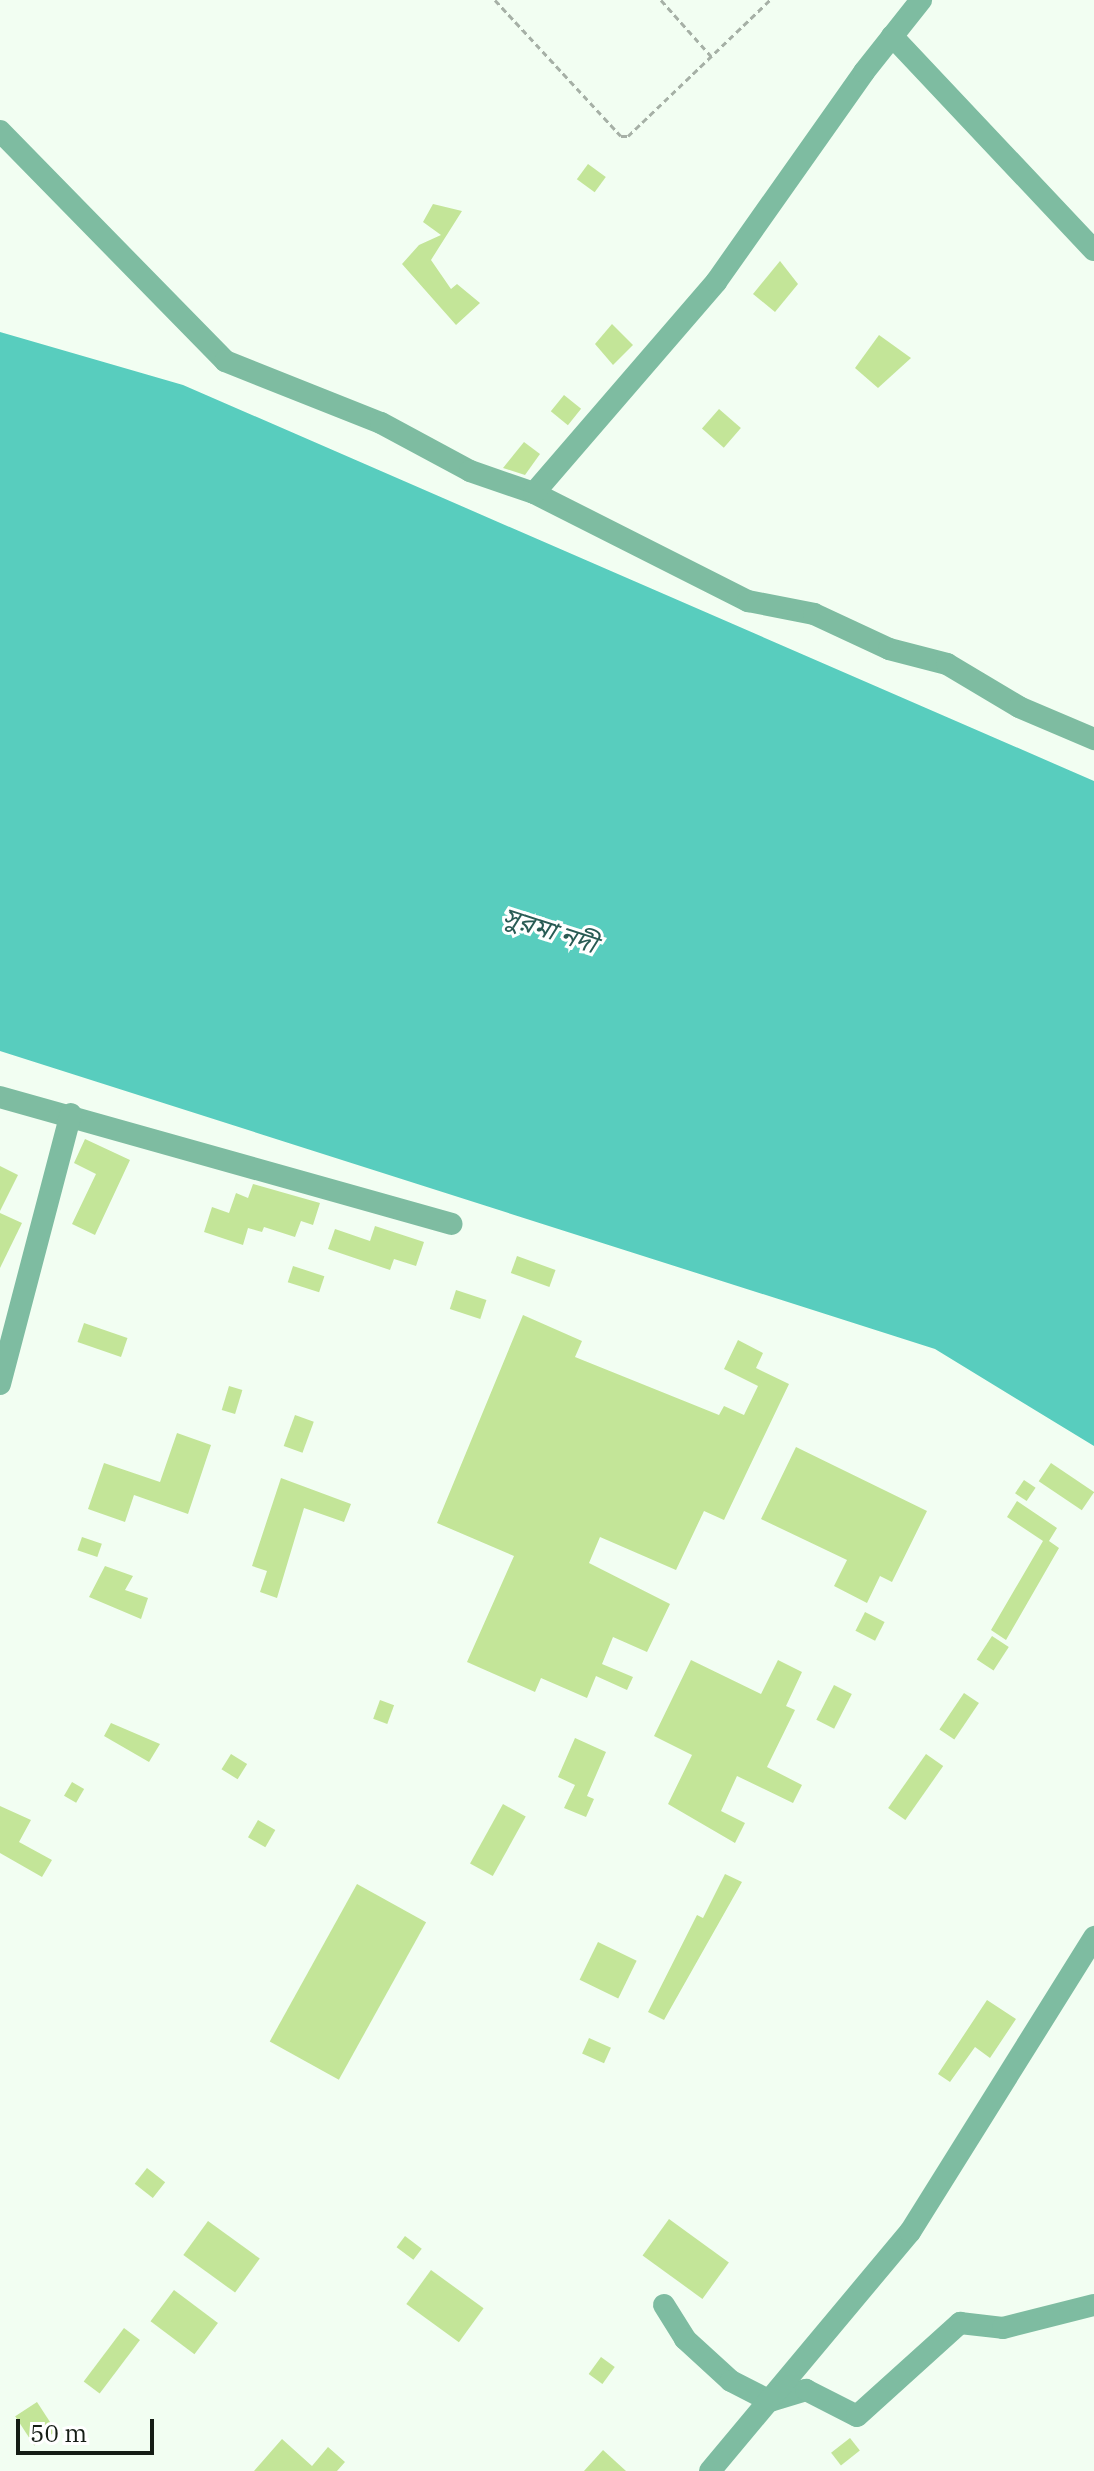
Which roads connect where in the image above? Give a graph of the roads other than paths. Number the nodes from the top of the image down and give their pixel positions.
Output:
1 (921, 0) edge
2 (892, 36) junction
3 (0, 131) edge
4 (1094, 250) edge
5 (534, 493) junction
6 (1094, 739) edge
7 (0, 1097) edge
8 (71, 1114) junction
9 (451, 1224) dead end
10 (0, 1384) edge
11 (1094, 1937) edge
12 (664, 2305) dead end
13 (1094, 2305) edge
14 (770, 2401) junction
15 (710, 2471) edge

1 - 2 street
2 - 4 street
2 - 5 street
3 - 5 street
5 - 6 street
7 - 8 street
8 - 9 street
8 - 10 street
11 - 14 street
12 - 14 street
13 - 14 street
14 - 15 street

